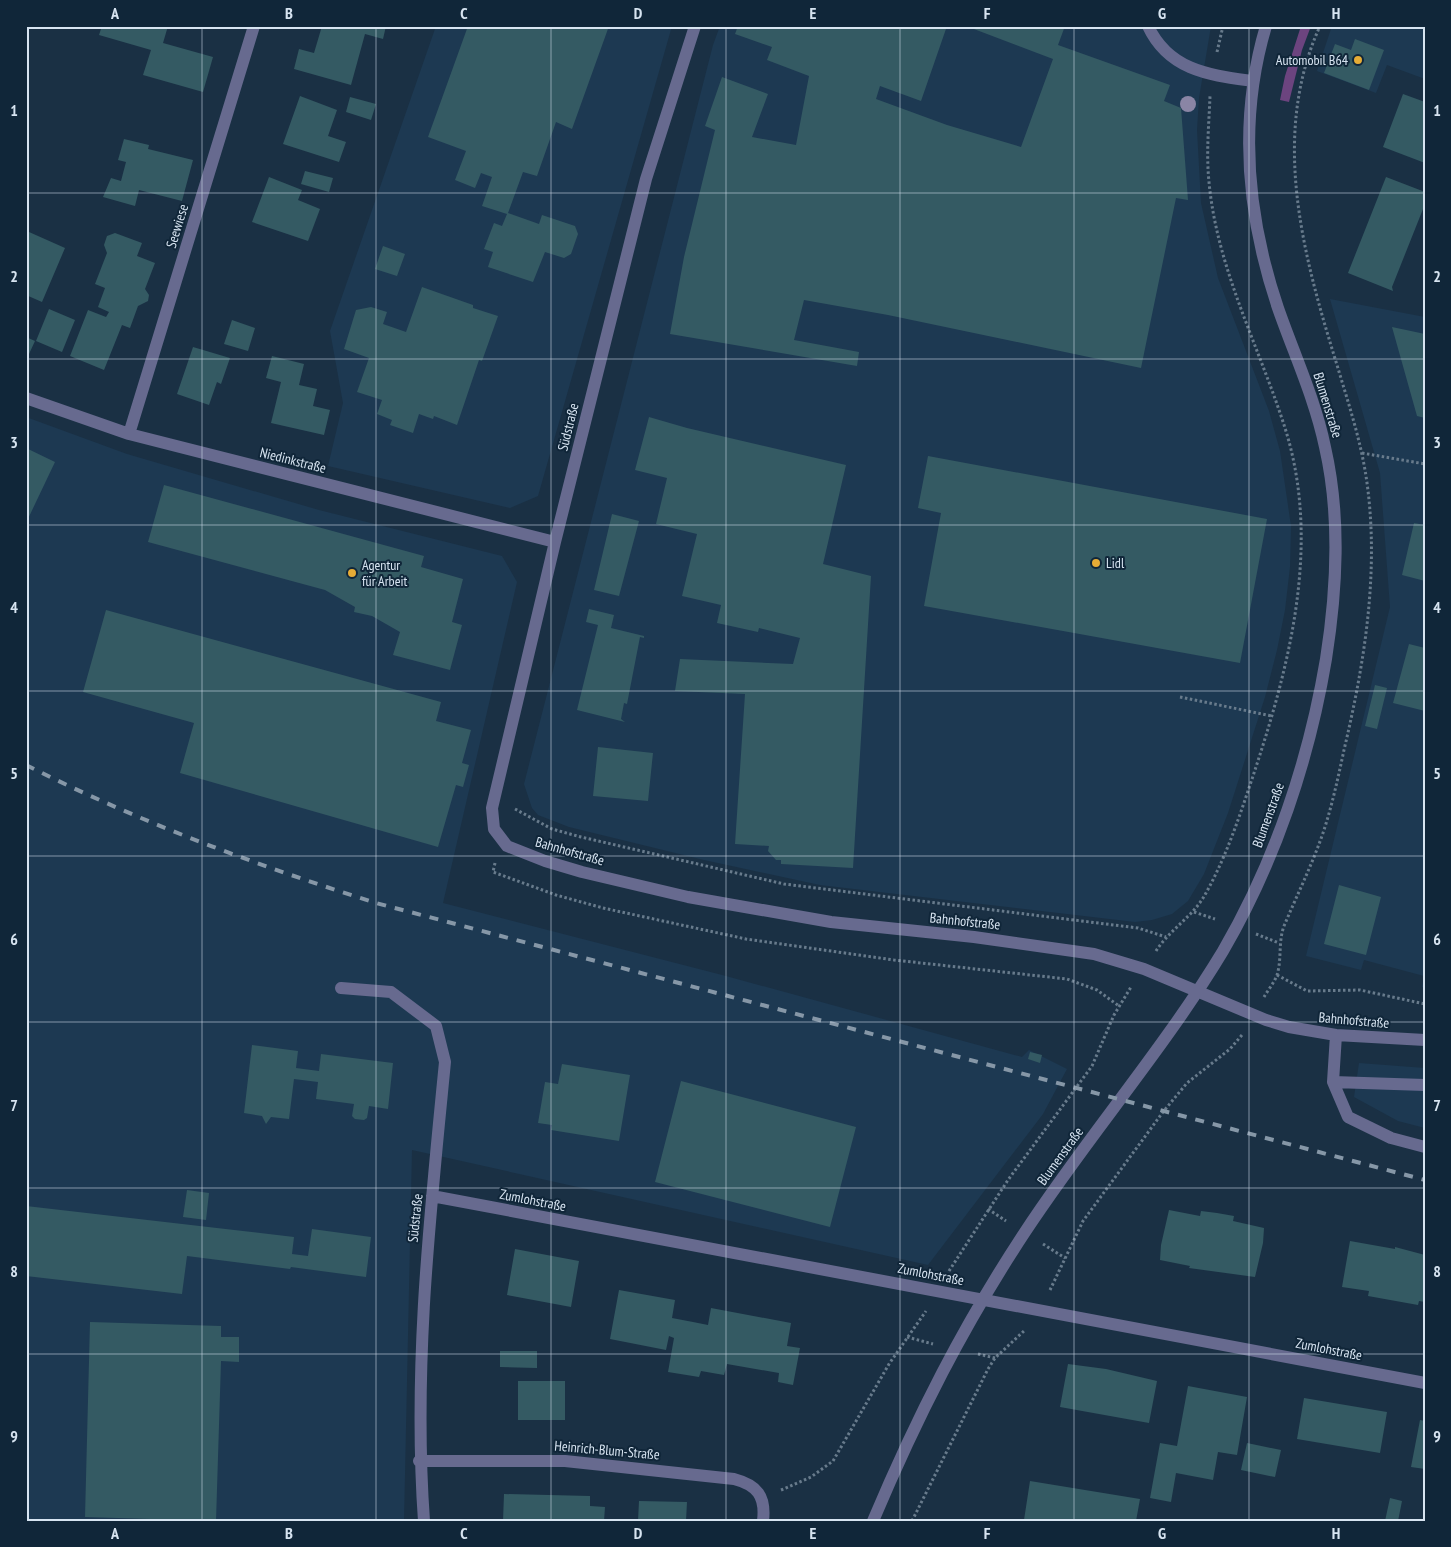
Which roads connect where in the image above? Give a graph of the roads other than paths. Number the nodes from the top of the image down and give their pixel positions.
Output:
1 (254, 26) edge
2 (695, 26) edge
3 (1148, 26) edge
4 (1266, 26) edge
5 (1254, 81) junction
6 (26, 398) edge
7 (129, 434) junction
8 (555, 542) junction
9 (500, 838) joint
10 (341, 988) dead end
11 (1197, 990) junction
12 (1336, 1035) junction
13 (1425, 1040) edge
14 (1333, 1082) junction
15 (1425, 1085) edge
16 (1425, 1147) edge
17 (432, 1196) junction
18 (982, 1299) junction
19 (1425, 1382) edge
20 (419, 1460) junction
21 (424, 1521) edge
22 (764, 1521) edge
23 (873, 1521) edge

1 - 7 street, Seewiese
2 - 8 street, Südstraße
3 - 5 street
4 - 5 street, Blumenstraße
5 - 11 street, Blumenstraße
6 - 7 street, Niedinkstraße
7 - 8 street, Niedinkstraße
8 - 9 street, Südstraße
9 - 11 street, Bahnhofstraße
10 - 17 street, Südstraße
11 - 12 street, Bahnhofstraße
11 - 18 street, Blumenstraße
12 - 13 street, Bahnhofstraße
12 - 14 street
14 - 15 street
14 - 16 street
17 - 18 street, Zumlohstraße
17 - 20 street, Südstraße
18 - 19 street, Zumlohstraße
18 - 23 street, Blumenstraße
20 - 21 street, Südstraße
20 - 22 street, Heinrich-Blum-Straße

